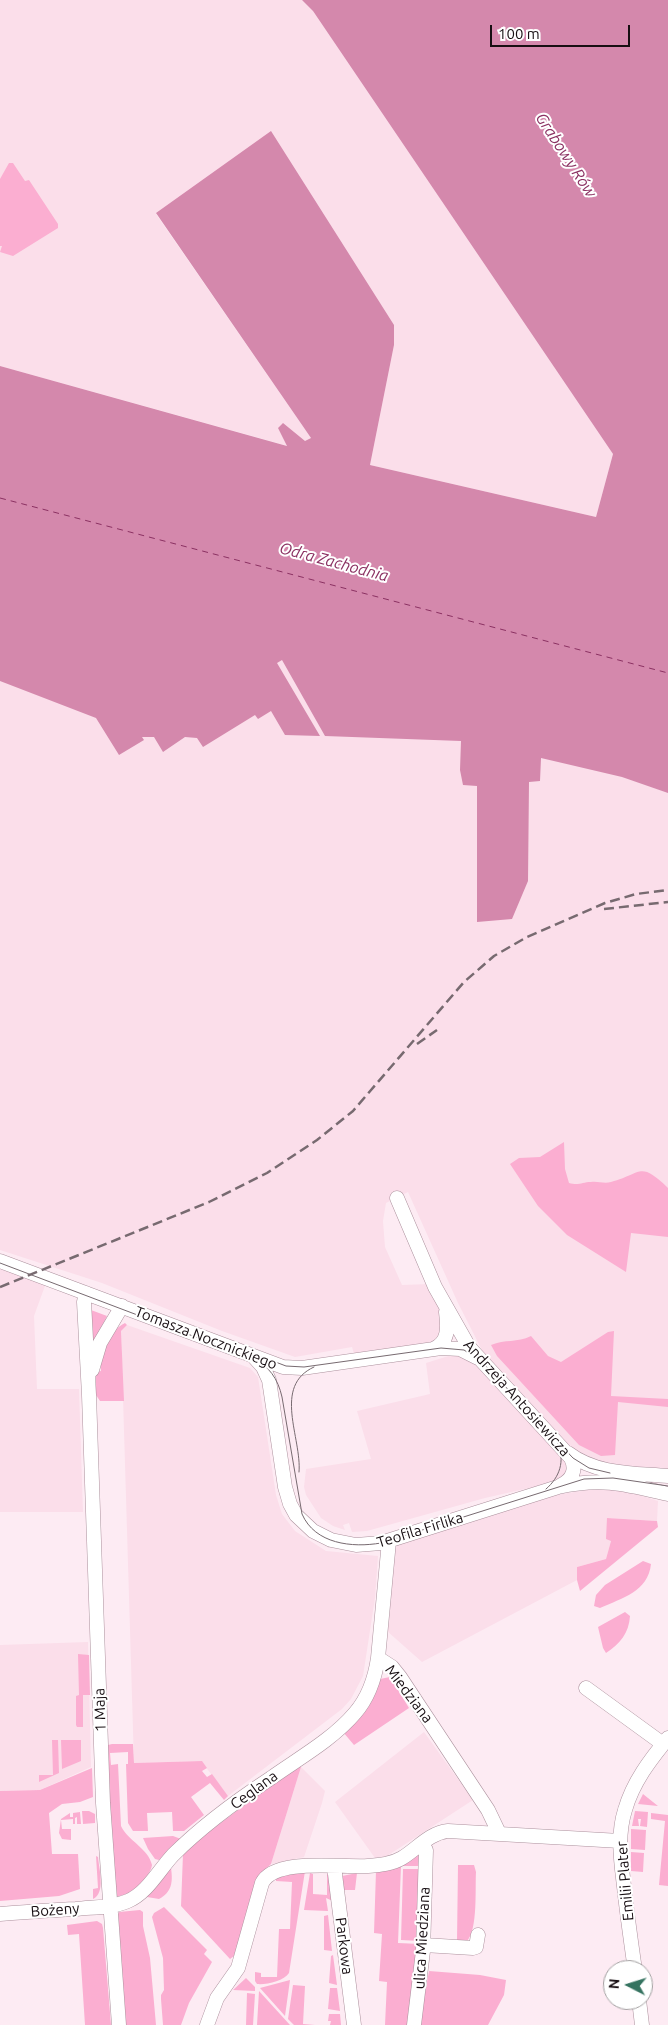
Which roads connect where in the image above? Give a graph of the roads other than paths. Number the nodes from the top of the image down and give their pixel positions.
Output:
1 (397, 1198) dead end
2 (0, 1261) edge
3 (86, 1293) junction
4 (122, 1306) junction
5 (445, 1307) junction
6 (431, 1349) junction
7 (254, 1356) junction
8 (478, 1358) junction
9 (302, 1368) junction
10 (89, 1395) junction
11 (272, 1398) junction
12 (562, 1447) junction
13 (668, 1476) edge
14 (558, 1487) junction
15 (668, 1494) edge
16 (389, 1541) junction
17 (378, 1658) junction
18 (586, 1688) dead end
19 (666, 1741) edge
20 (498, 1833) junction
21 (620, 1841) junction
22 (426, 1850) dead end
23 (334, 1866) junction
24 (110, 1906) junction
25 (0, 1914) edge
26 (478, 1935) dead end
27 (424, 1945) junction
28 (634, 1960) edge
29 (640, 2010) edge
30 (120, 2025) edge
31 (207, 2025) edge
32 (354, 2025) edge
33 (414, 2025) edge
34 (642, 2025) edge

1 - 5 street, Andrzeja Antosiewicza
2 - 3 street, Tomasza Nocznickiego
3 - 4 street, Tomasza Nocznickiego
3 - 10 street, 1 Maja
4 - 7 street, Tomasza Nocznickiego
4 - 10 street, 1 Maja
5 - 6 street, Andrzeja Antosiewicza
5 - 8 street, Andrzeja Antosiewicza
6 - 8 street, Tomasza Nocznickiego
6 - 9 street, Tomasza Nocznickiego
7 - 9 street, Tomasza Nocznickiego
7 - 11 street, Teofila Firlika
8 - 12 street, Andrzeja Antosiewicza
9 - 11 street
10 - 24 street, 1 Maja
11 - 16 street, Teofila Firlika
12 - 13 street
12 - 14 street, Andrzeja Antosiewicza
14 - 15 street, Teofila Firlika
14 - 16 street, Teofila Firlika
16 - 17 street, Miedziana
17 - 20 street, Miedziana
17 - 24 street, Ceglana
18 - 19 street, Emilii Plater
19 - 21 street, Emilii Plater
20 - 21 street
20 - 23 street
21 - 28 street, Emilii Plater
22 - 27 street, ulica Miedziana
23 - 31 street
23 - 32 street, Parkowa
24 - 25 street, Bożeny
24 - 30 street, 1 Maja
26 - 27 street
27 - 33 street, ulica Miedziana
29 - 34 street

